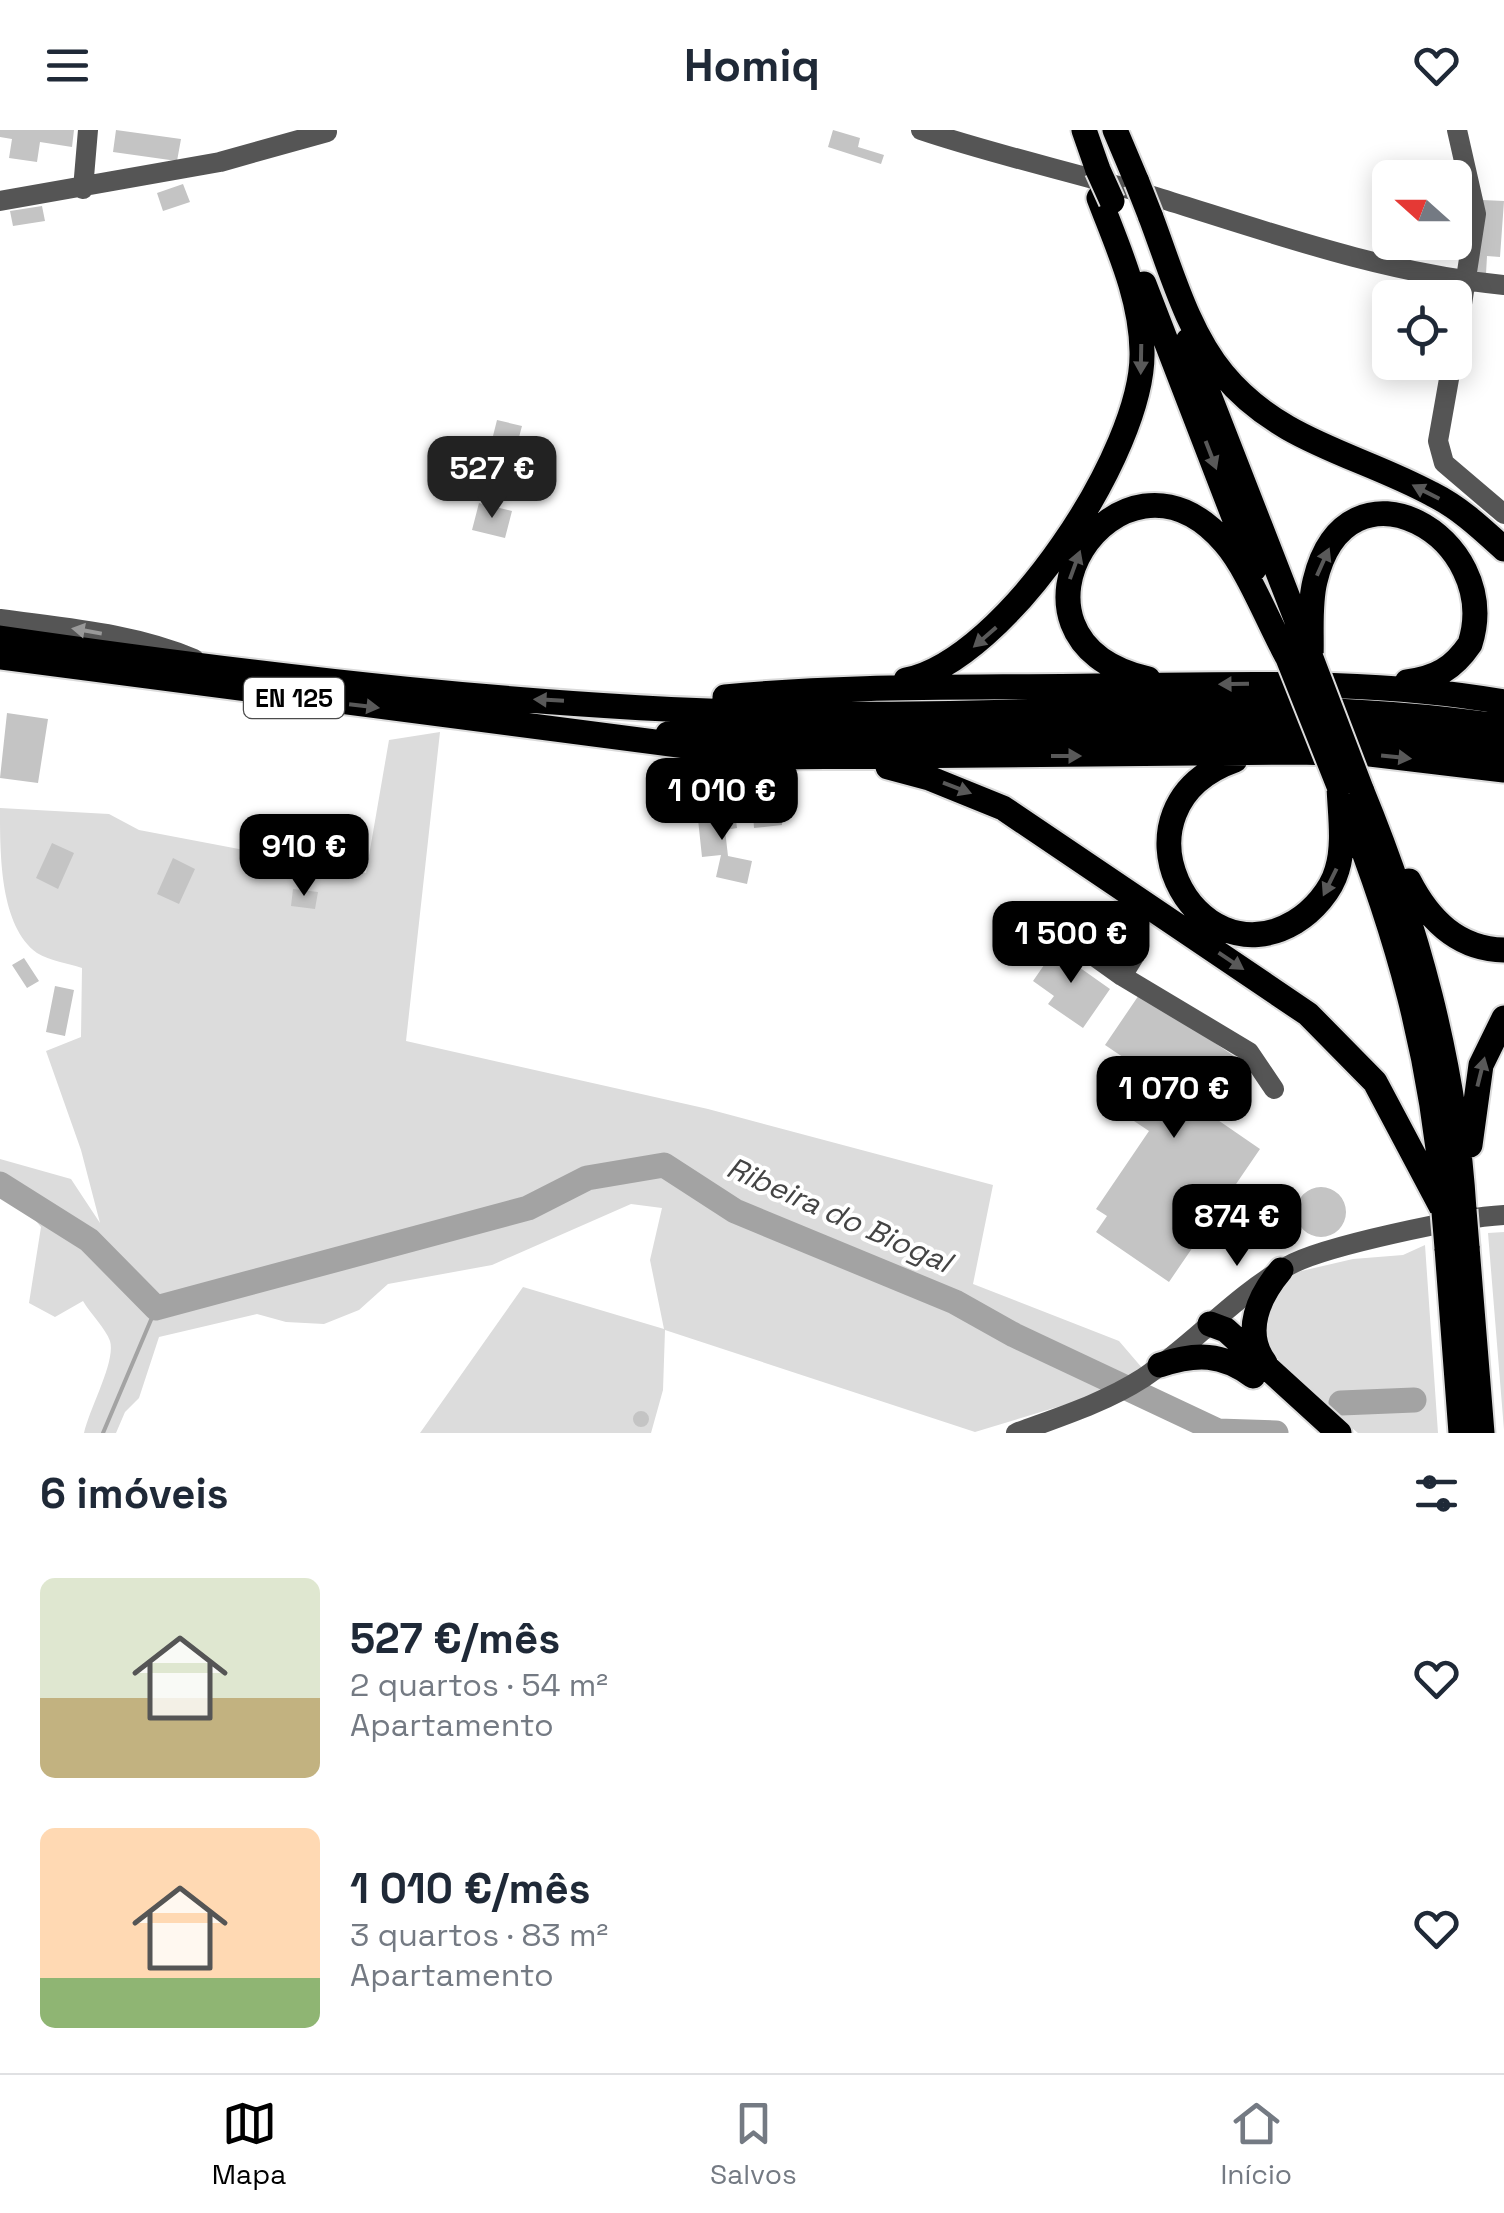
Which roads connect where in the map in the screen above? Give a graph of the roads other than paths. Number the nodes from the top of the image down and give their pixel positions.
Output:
1 (88, 130) edge
2 (349, 130) edge
3 (921, 130) edge
4 (1076, 130) edge
5 (1084, 130) edge
6 (1106, 130) edge
7 (1115, 130) edge
8 (1457, 130) edge
9 (326, 131) edge
10 (1092, 169) junction
11 (82, 189) junction
12 (1127, 197) junction
13 (0, 201) edge
14 (1463, 280) edge
15 (1468, 280) edge
16 (1472, 281) edge
17 (1504, 285) edge
18 (1449, 380) edge
19 (1504, 514) edge
20 (1504, 549) edge
21 (0, 619) edge
22 (0, 638) edge
23 (0, 657) edge
24 (1300, 658) junction
25 (214, 667) junction
26 (1193, 685) junction
27 (1345, 685) junction
28 (815, 688) junction
29 (1504, 702) edge
30 (638, 705) junction
31 (1504, 727) edge
32 (603, 735) junction
33 (1298, 752) junction
34 (828, 758) junction
35 (1502, 764) edge
36 (1339, 786) junction
37 (1376, 825) junction
38 (1504, 950) edge
39 (1129, 980) dead end
40 (1504, 1018) edge
41 (1274, 1089) dead end
42 (1457, 1207) junction
43 (1504, 1214) edge
44 (1281, 1270) junction
45 (1210, 1324) junction
46 (1150, 1372) junction
47 (1262, 1373) junction
48 (1468, 1384) junction
49 (1016, 1433) edge
50 (1318, 1433) edge
51 (1339, 1433) edge
52 (1446, 1433) edge
53 (1461, 1433) edge
54 (1482, 1433) edge
55 (1499, 1433) edge

1 - 11 street
2 - 9 street
3 - 14 street
4 - 10 main road
5 - 10 main road
6 - 12 main road
7 - 12 main road
8 - 15 street
9 - 11 street
10 - 12 main road, bridge
11 - 13 street
20 -> 12 main road
12 - 24 main road
12 -> 28 main road
16 - 17 street
18 - 19 street
25 -> 21 street
22 - 25 main road, EN 125
23 -> 32 main road, EN 125
26 -> 24 main road
24 -> 27 main road
24 - 36 main road, bridge
24 - 37 main road, bridge
30 -> 25 main road, EN 125
27 -> 26 main road
26 - 28 main road
27 - 29 main road
28 - 30 main road
30 - 31 main road
32 - 34 main road
32 - 35 main road
34 -> 33 main road
33 -> 35 main road
36 -> 33 main road
34 -> 42 main road
36 - 42 main road
37 - 38 main road
37 - 42 main road
39 - 41 street
42 -> 40 main road
42 - 48 main road, bridge
43 - 44 street
44 - 45 street
44 - 47 main road
45 - 46 street
45 - 47 main road
46 - 47 main road
46 - 49 street
47 - 50 main road
47 - 51 main road
48 - 52 main road
48 - 53 main road
48 - 54 main road
48 - 55 main road

